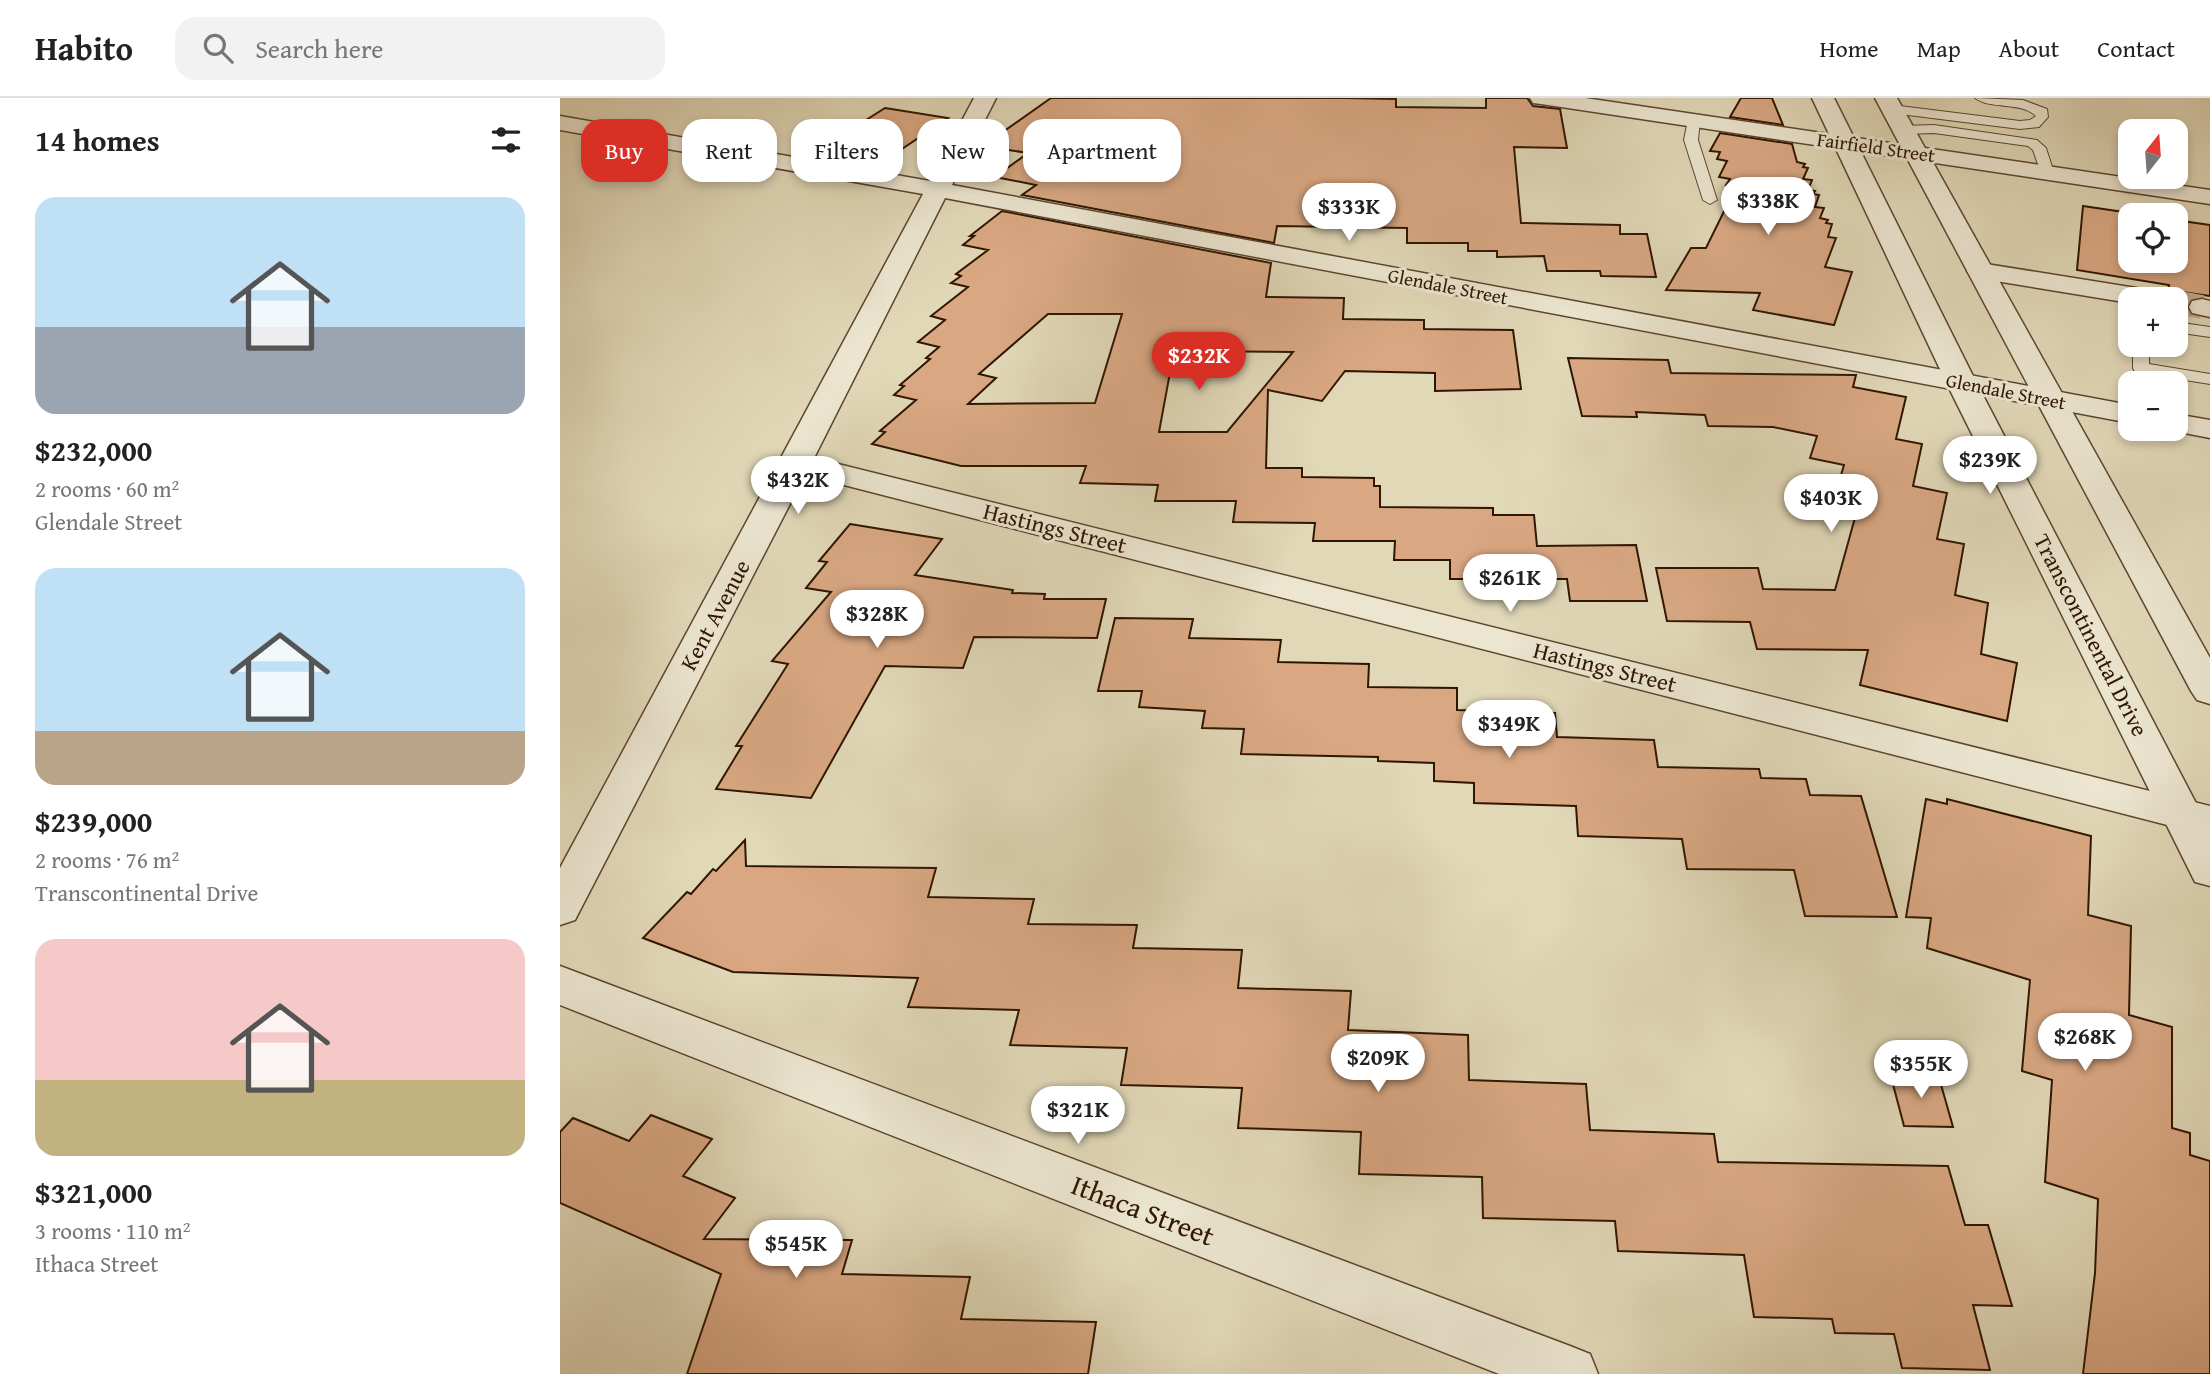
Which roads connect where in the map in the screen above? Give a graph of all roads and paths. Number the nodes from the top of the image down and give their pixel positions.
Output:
1 (985, 98) edge
2 (1541, 98) edge
3 (1981, 98) edge
4 (1872, 112) edge
5 (1694, 120) junction
6 (560, 123) edge
7 (1843, 142) junction
8 (937, 189) junction
9 (2210, 197) edge
10 (1710, 200) dead end
11 (1980, 271) junction
12 (2118, 298) edge
13 (2141, 357) edge
14 (2210, 379) edge
15 (1961, 382) junction
16 (2051, 399) junction
17 (2118, 412) edge
18 (2188, 425) edge
19 (2210, 429) edge
20 (796, 463) junction
21 (2210, 691) edge
22 (2197, 817) edge
23 (2210, 870) edge
24 (560, 908) edge
25 (560, 985) edge
26 (1570, 1374) edge

1 - 8 street, Kent Avenue
2 - 5 street, Fairfield Street
3 - 4 lane
4 - 7 street, Transcontinental Drive
4 - 7 street, Fairfield Street
4 - 9 street, Fairfield Street
4 - 11 street
5 - 7 street, Fairfield Street
5 - 10 lane
6 - 8 street, Glendale Street
7 - 15 street, Transcontinental Drive
8 - 15 street, Glendale Street
8 - 20 street, Kent Avenue
11 - 12 street
11 - 16 street
13 - 14 lane
15 - 16 street, Glendale Street
15 - 22 street, Transcontinental Drive
16 - 17 street, Glendale Street
16 - 21 street
18 - 19 street
20 - 22 street, Hastings Street
20 - 24 street, Kent Avenue
22 - 23 street, Transcontinental Drive
25 - 26 street, Ithaca Street

